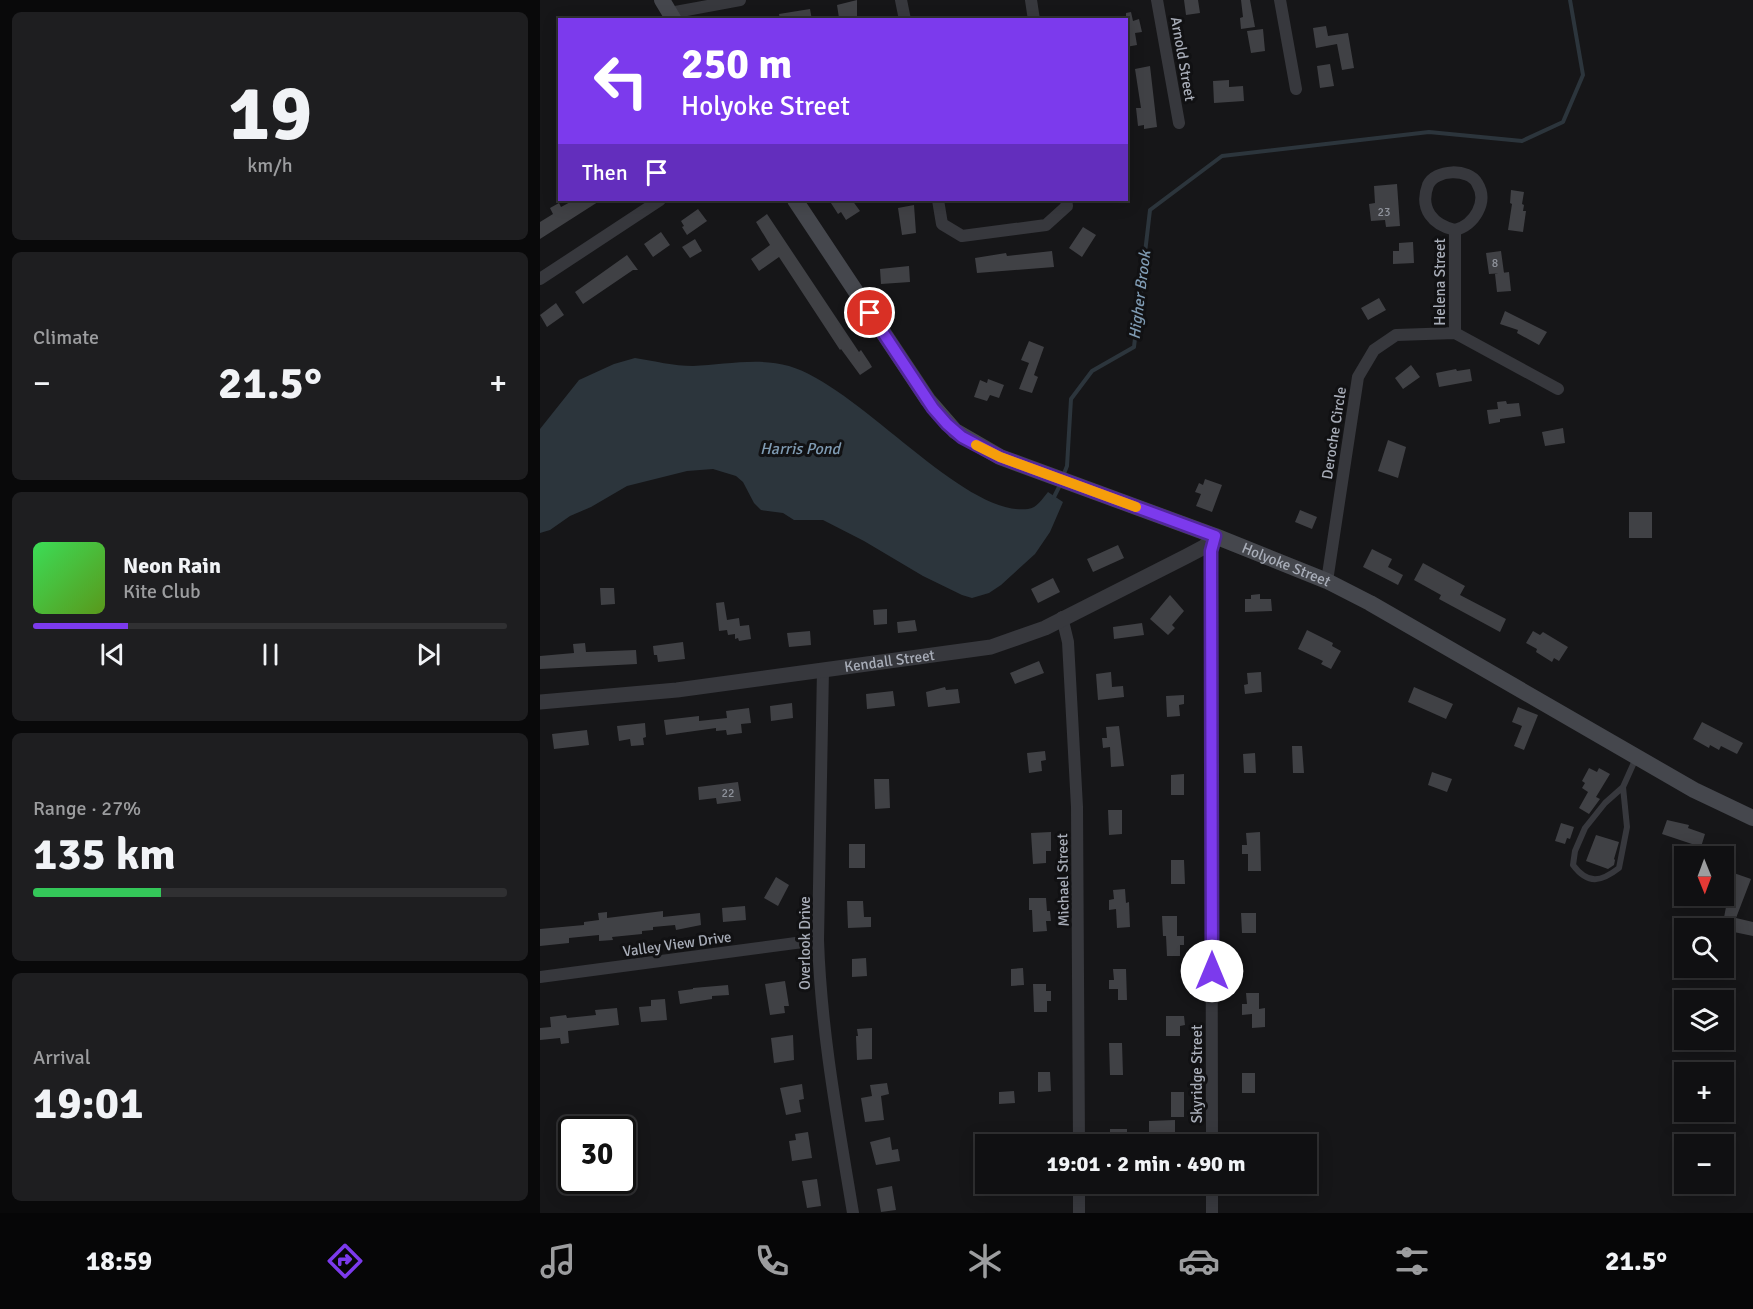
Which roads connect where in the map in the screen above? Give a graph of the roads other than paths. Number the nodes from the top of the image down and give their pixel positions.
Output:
1 (740, 0) edge
2 (901, 0) edge
3 (1031, 0) edge
4 (1157, 0) edge
5 (1281, 0) edge
6 (669, 11) edge
7 (905, 18) edge
8 (1034, 18) edge
9 (1296, 89) dead end
10 (1179, 123) dead end
11 (658, 201) edge
12 (796, 201) edge
13 (938, 201) edge
14 (1066, 203) edge
15 (1455, 230) junction
16 (540, 279) edge
17 (1455, 333) junction
18 (1558, 389) dead end
19 (1215, 536) junction
20 (1327, 581) junction
21 (1062, 617) junction
22 (823, 669) junction
23 (540, 702) edge
24 (1636, 757) junction
25 (1623, 787) junction
26 (1753, 818) edge
27 (818, 940) junction
28 (540, 977) edge
29 (1079, 1134) edge
30 (1212, 1134) edge
31 (1079, 1194) edge
32 (1212, 1194) edge
33 (853, 1213) edge
34 (1079, 1213) edge
35 (1212, 1213) edge

1 - 6 street
2 - 7 street
3 - 8 street
4 - 10 street, Arnold Street
5 - 9 street
11 - 16 street
12 - 19 main road, Holyoke Street
13 - 14 street
15 - 15 street, Helena Street
15 - 17 street, Helena Street
17 - 18 street
17 - 20 street, Deroche Circle
19 - 20 main road, Holyoke Street
19 - 21 street, Kendall Street
19 - 30 street, Skyridge Street
20 - 24 main road, Holyoke Street
21 - 22 street, Kendall Street
21 - 29 street, Michael Street
22 - 23 street, Kendall Street
22 - 27 street, Overlook Drive
24 - 25 lane
24 - 26 main road, Holyoke Street
25 - 25 lane
27 - 28 street, Valley View Drive
27 - 33 street, Overlook Drive
31 - 34 street
32 - 35 street

